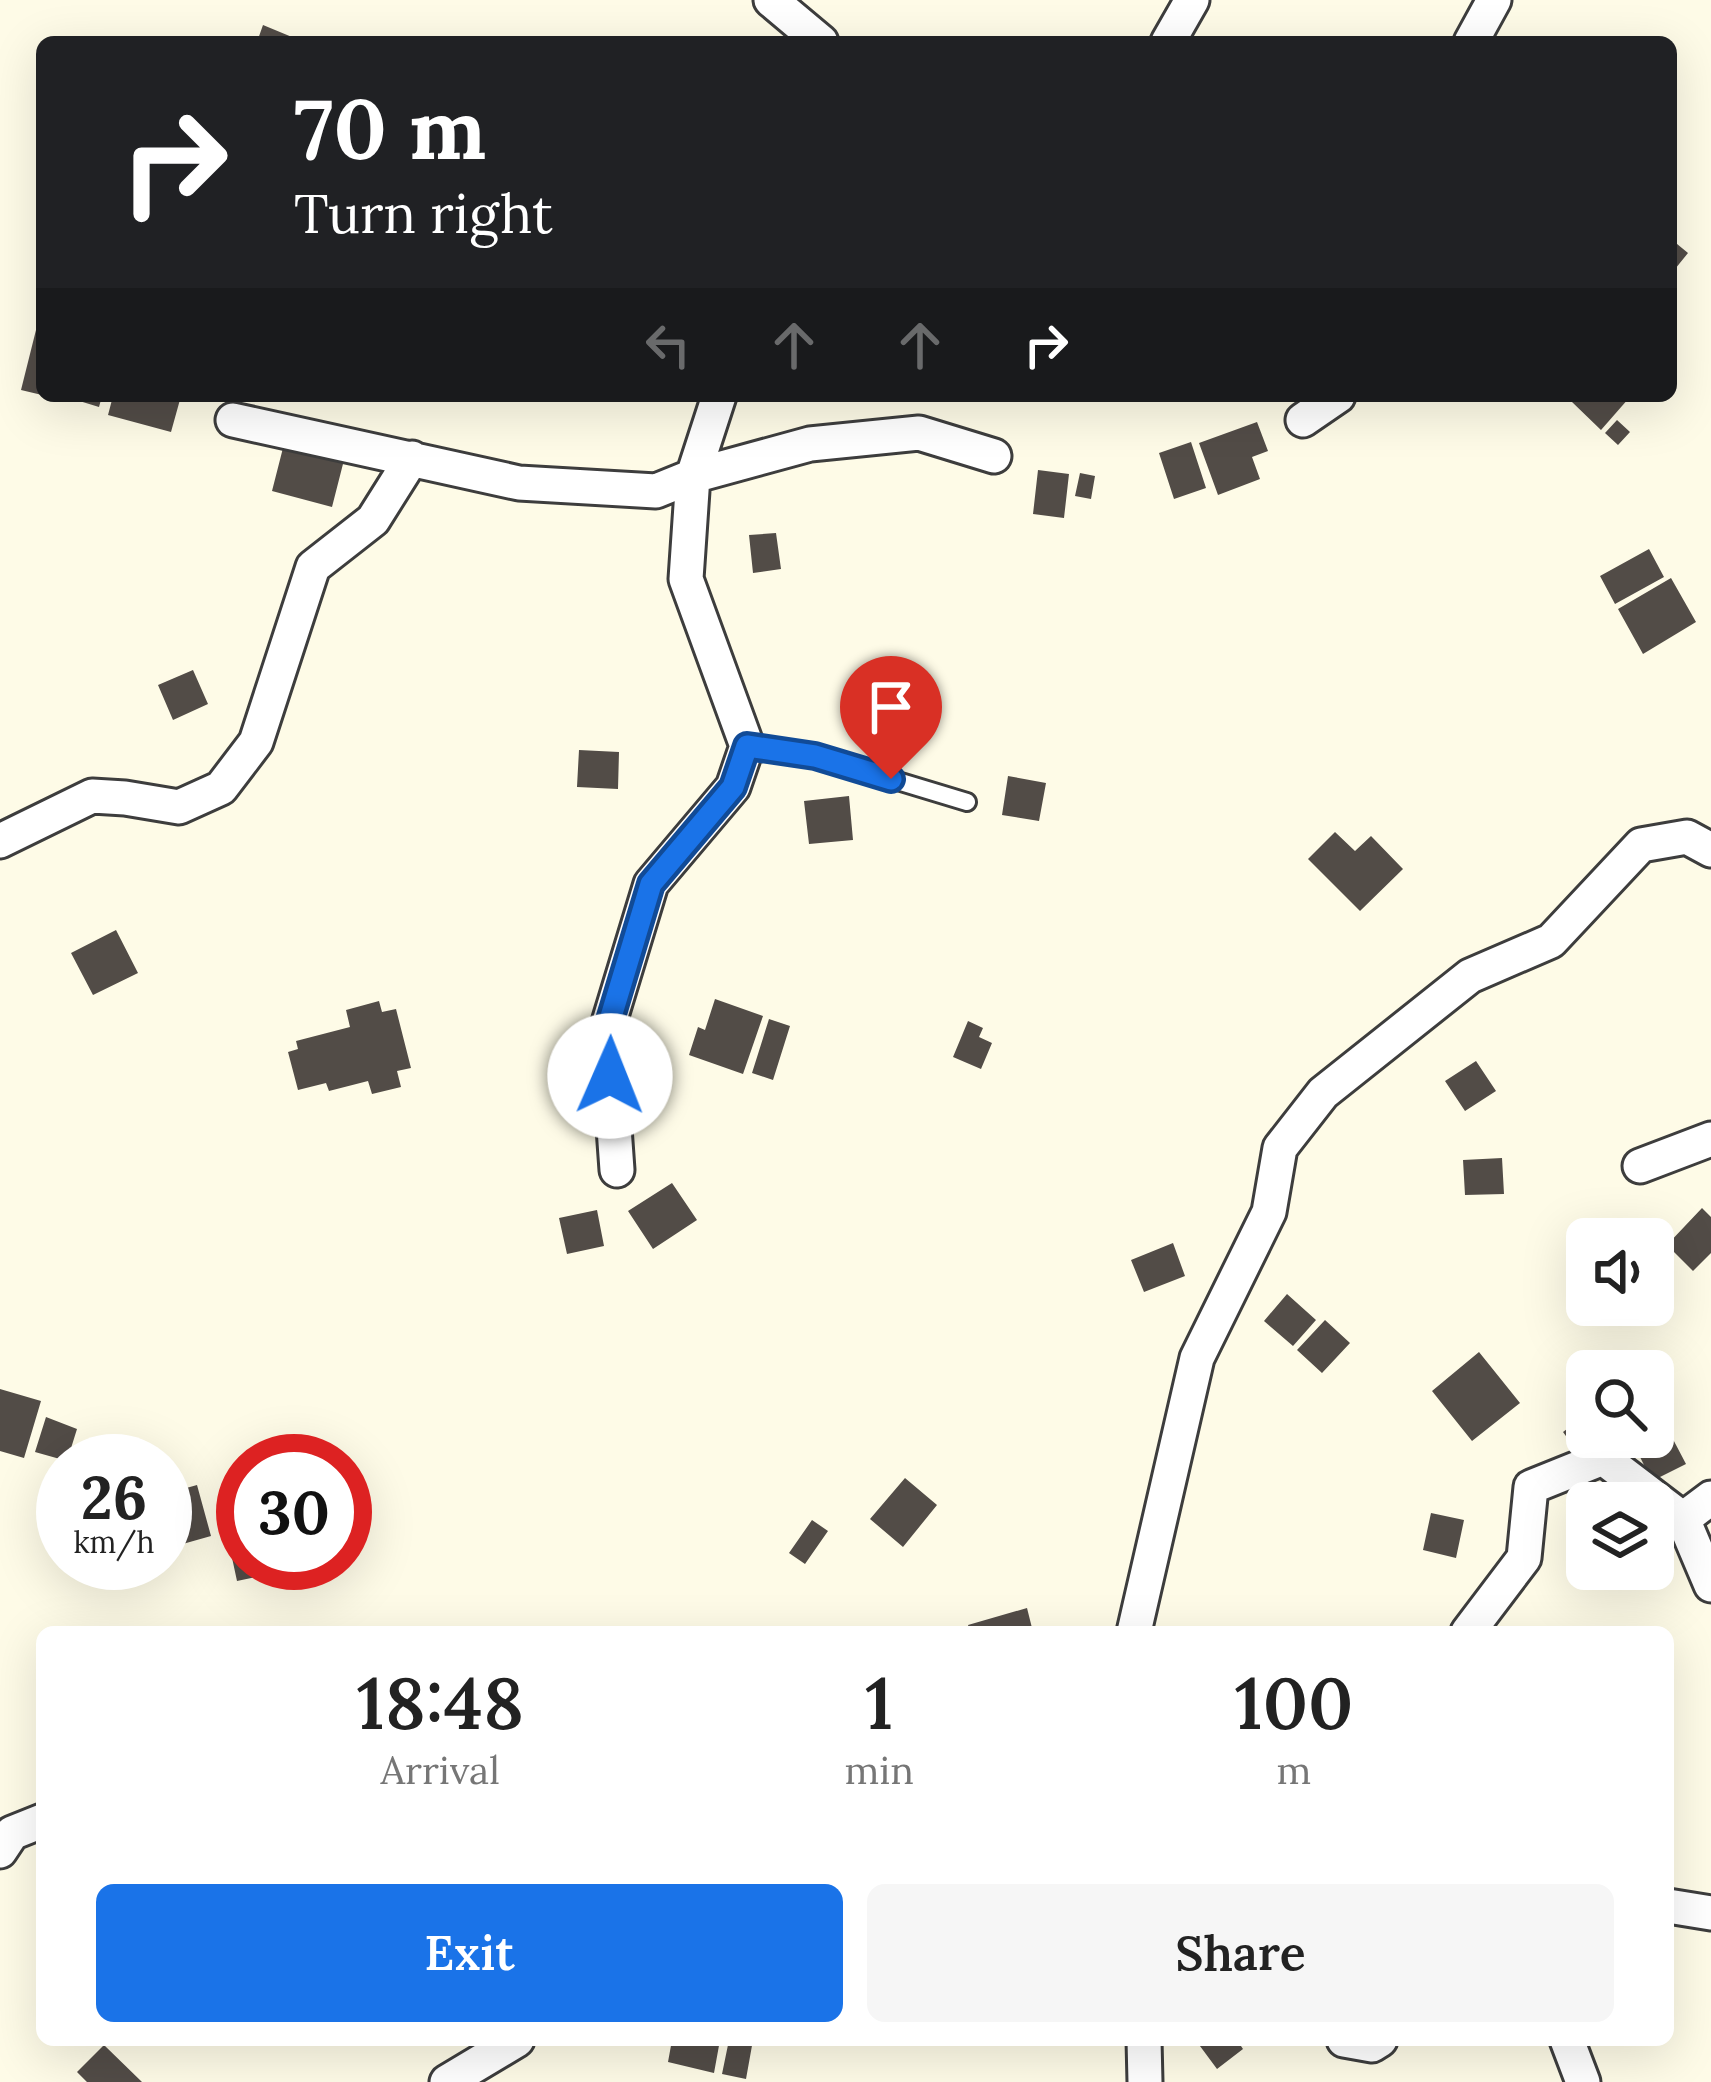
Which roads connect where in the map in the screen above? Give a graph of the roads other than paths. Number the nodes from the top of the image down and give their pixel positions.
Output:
1 (771, 0) edge
2 (1192, 0) edge
3 (1494, 0) edge
4 (805, 36) edge
5 (1171, 36) edge
6 (1474, 36) edge
7 (717, 402) edge
8 (1329, 402) edge
9 (232, 420) dead end
10 (1303, 420) dead end
11 (994, 456) dead end
12 (412, 458) junction
13 (694, 476) junction
14 (747, 746) junction
15 (967, 802) dead end
16 (0, 842) edge
17 (1711, 850) edge
18 (1710, 1141) edge
19 (1640, 1166) dead end
20 (617, 1170) dead end
21 (1711, 1498) edge
22 (1683, 1519) junction
23 (1711, 1585) edge
24 (1136, 1626) edge
25 (1473, 1626) edge
26 (36, 1823) edge
27 (0, 1851) edge
28 (1674, 1907) edge
29 (1711, 1913) edge
30 (508, 2046) edge
31 (1144, 2046) edge
32 (1569, 2046) edge
33 (447, 2082) edge
34 (1145, 2082) edge
35 (1583, 2082) edge

1 - 4 street
2 - 5 street
3 - 6 street
7 - 13 street
8 - 10 street
9 - 12 street
11 - 13 street
12 - 13 street
12 - 16 street
13 - 14 street
14 - 15 lane
14 - 20 street
17 - 24 street
18 - 19 street
21 - 22 street
22 - 23 street
22 - 25 street
26 - 27 street
28 - 29 street
30 - 33 street
31 - 34 street
32 - 35 street

